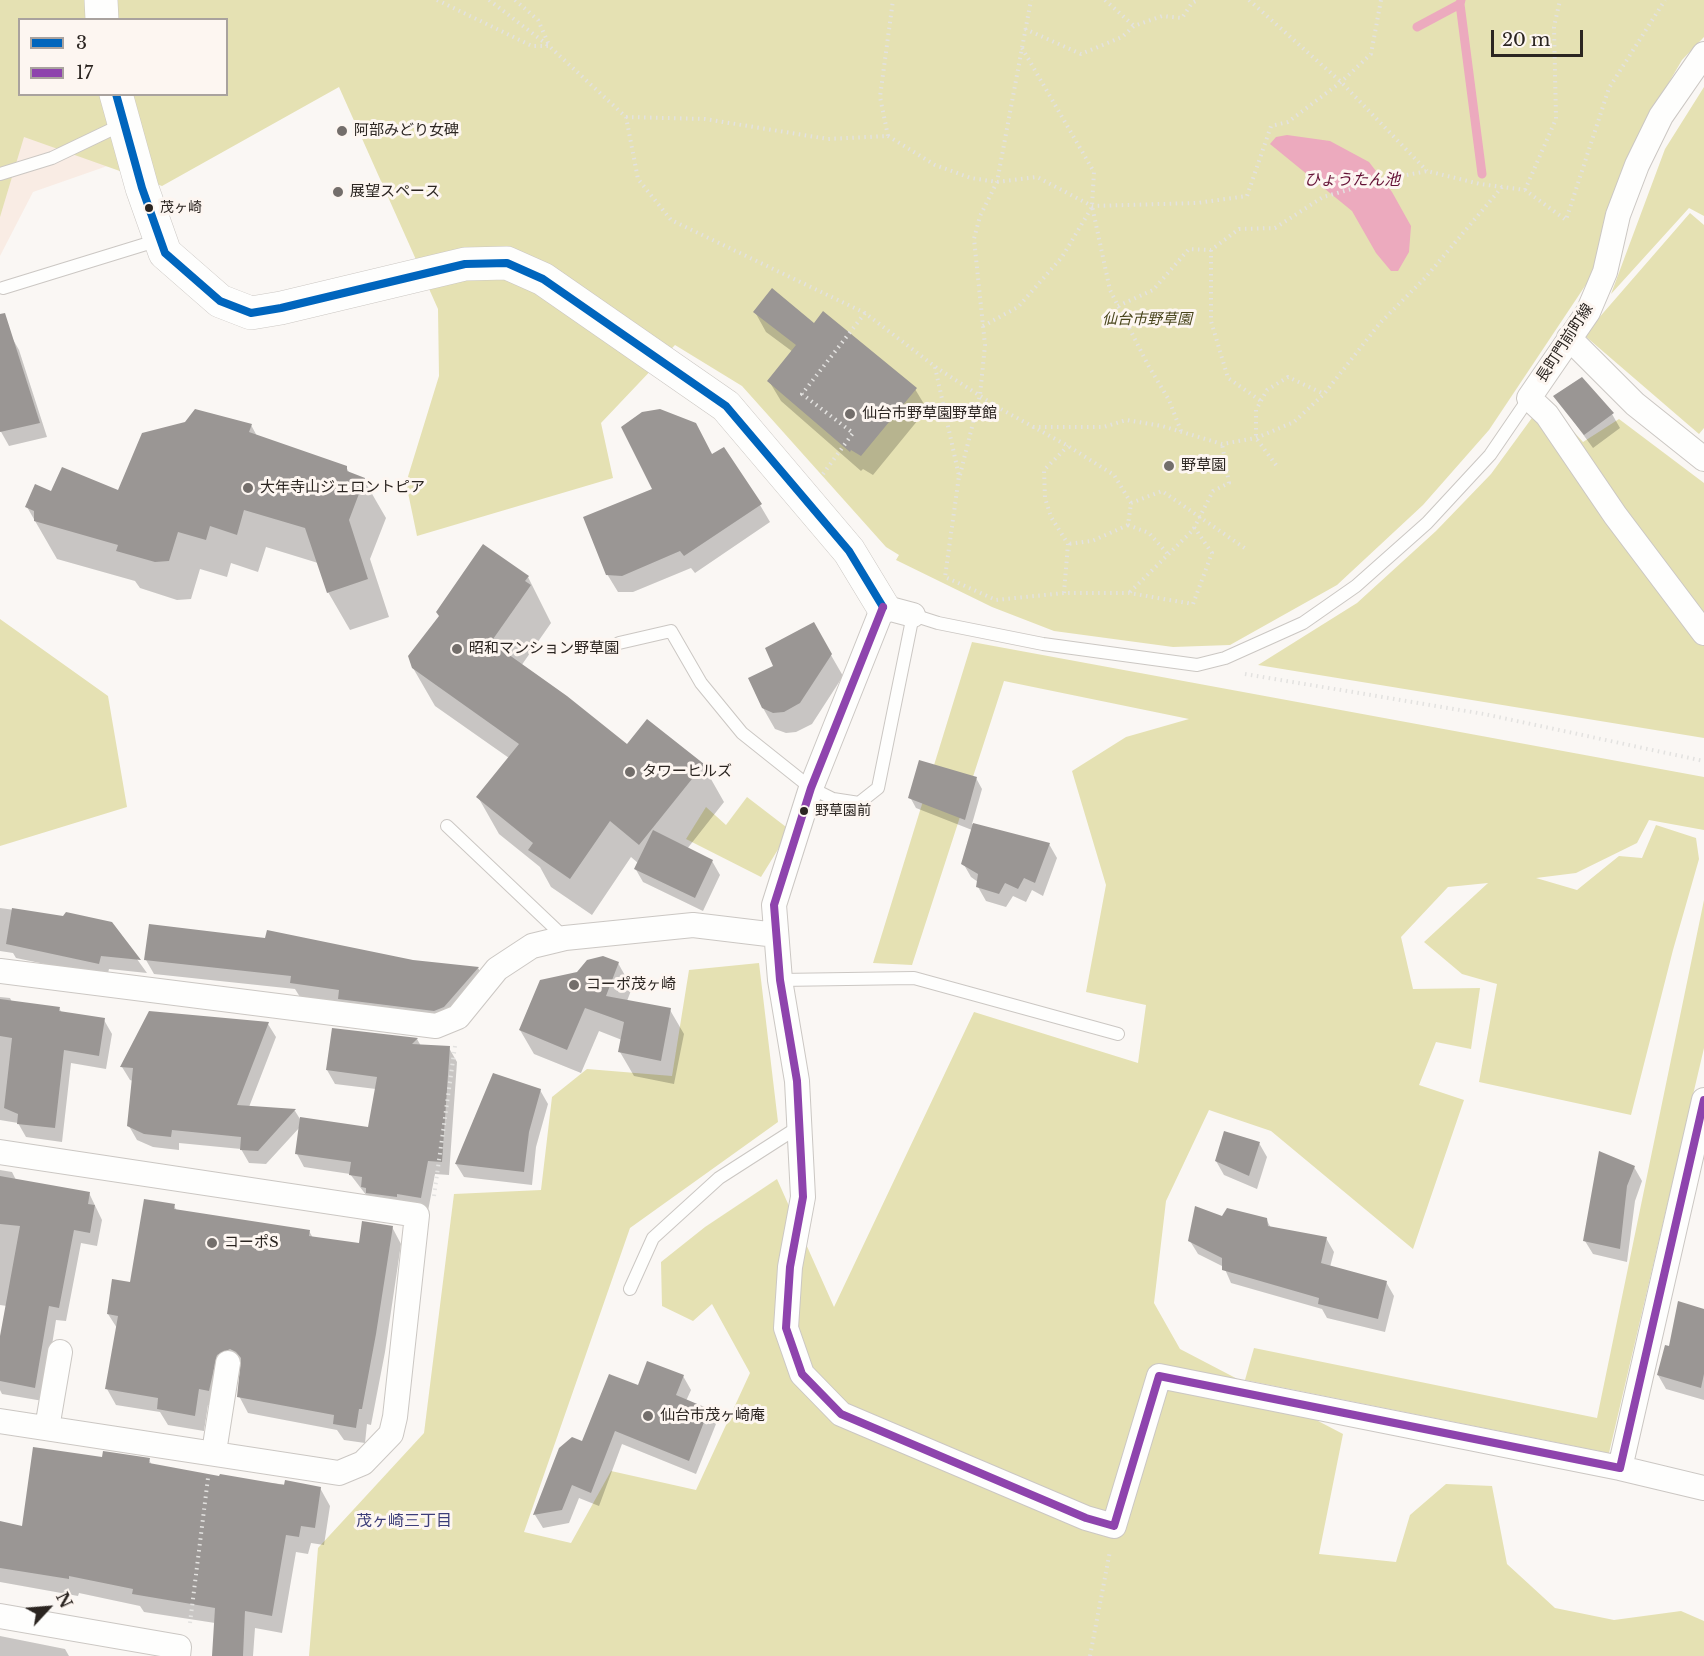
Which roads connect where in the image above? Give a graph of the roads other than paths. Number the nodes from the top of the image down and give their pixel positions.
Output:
1 (100, 0) edge
2 (102, 18) edge
3 (1704, 54) edge
4 (120, 109) edge
5 (0, 174) edge
6 (160, 240) junction
7 (3, 288) dead end
8 (1569, 338) junction
9 (1529, 398) junction
10 (1704, 459) edge
11 (898, 611) junction
12 (1704, 633) edge
13 (619, 643) dead end
14 (811, 788) junction
15 (447, 826) dead end
16 (776, 935) junction
17 (565, 938) junction
18 (0, 971) edge
19 (780, 980) junction
20 (1118, 1034) dead end
21 (1704, 1100) edge
22 (801, 1126) junction
23 (0, 1152) edge
24 (630, 1289) dead end
25 (60, 1352) dead end
26 (228, 1363) dead end
27 (0, 1421) edge
28 (47, 1428) junction
29 (214, 1452) junction
30 (1620, 1468) junction
31 (1704, 1488) edge
32 (0, 1616) edge
33 (179, 1652) edge

1 - 2 street
3 - 8 street, 長町門前町線
4 - 5 lane
4 - 6 street
6 - 7 lane
6 - 11 street
8 - 9 street, 長町門前町線
8 - 10 street
9 - 11 lane
9 - 12 street, 長町門前町線
11 - 14 street
11 - 14 lane
13 - 14 lane
14 - 16 street
15 - 17 lane
16 - 17 street
16 - 19 street
17 - 18 street
19 - 20 lane
19 - 22 street
21 - 30 street
22 - 24 lane
22 - 30 street
23 - 29 street
25 - 28 street
26 - 29 street
27 - 28 street
28 - 29 street
30 - 31 street
32 - 33 street

